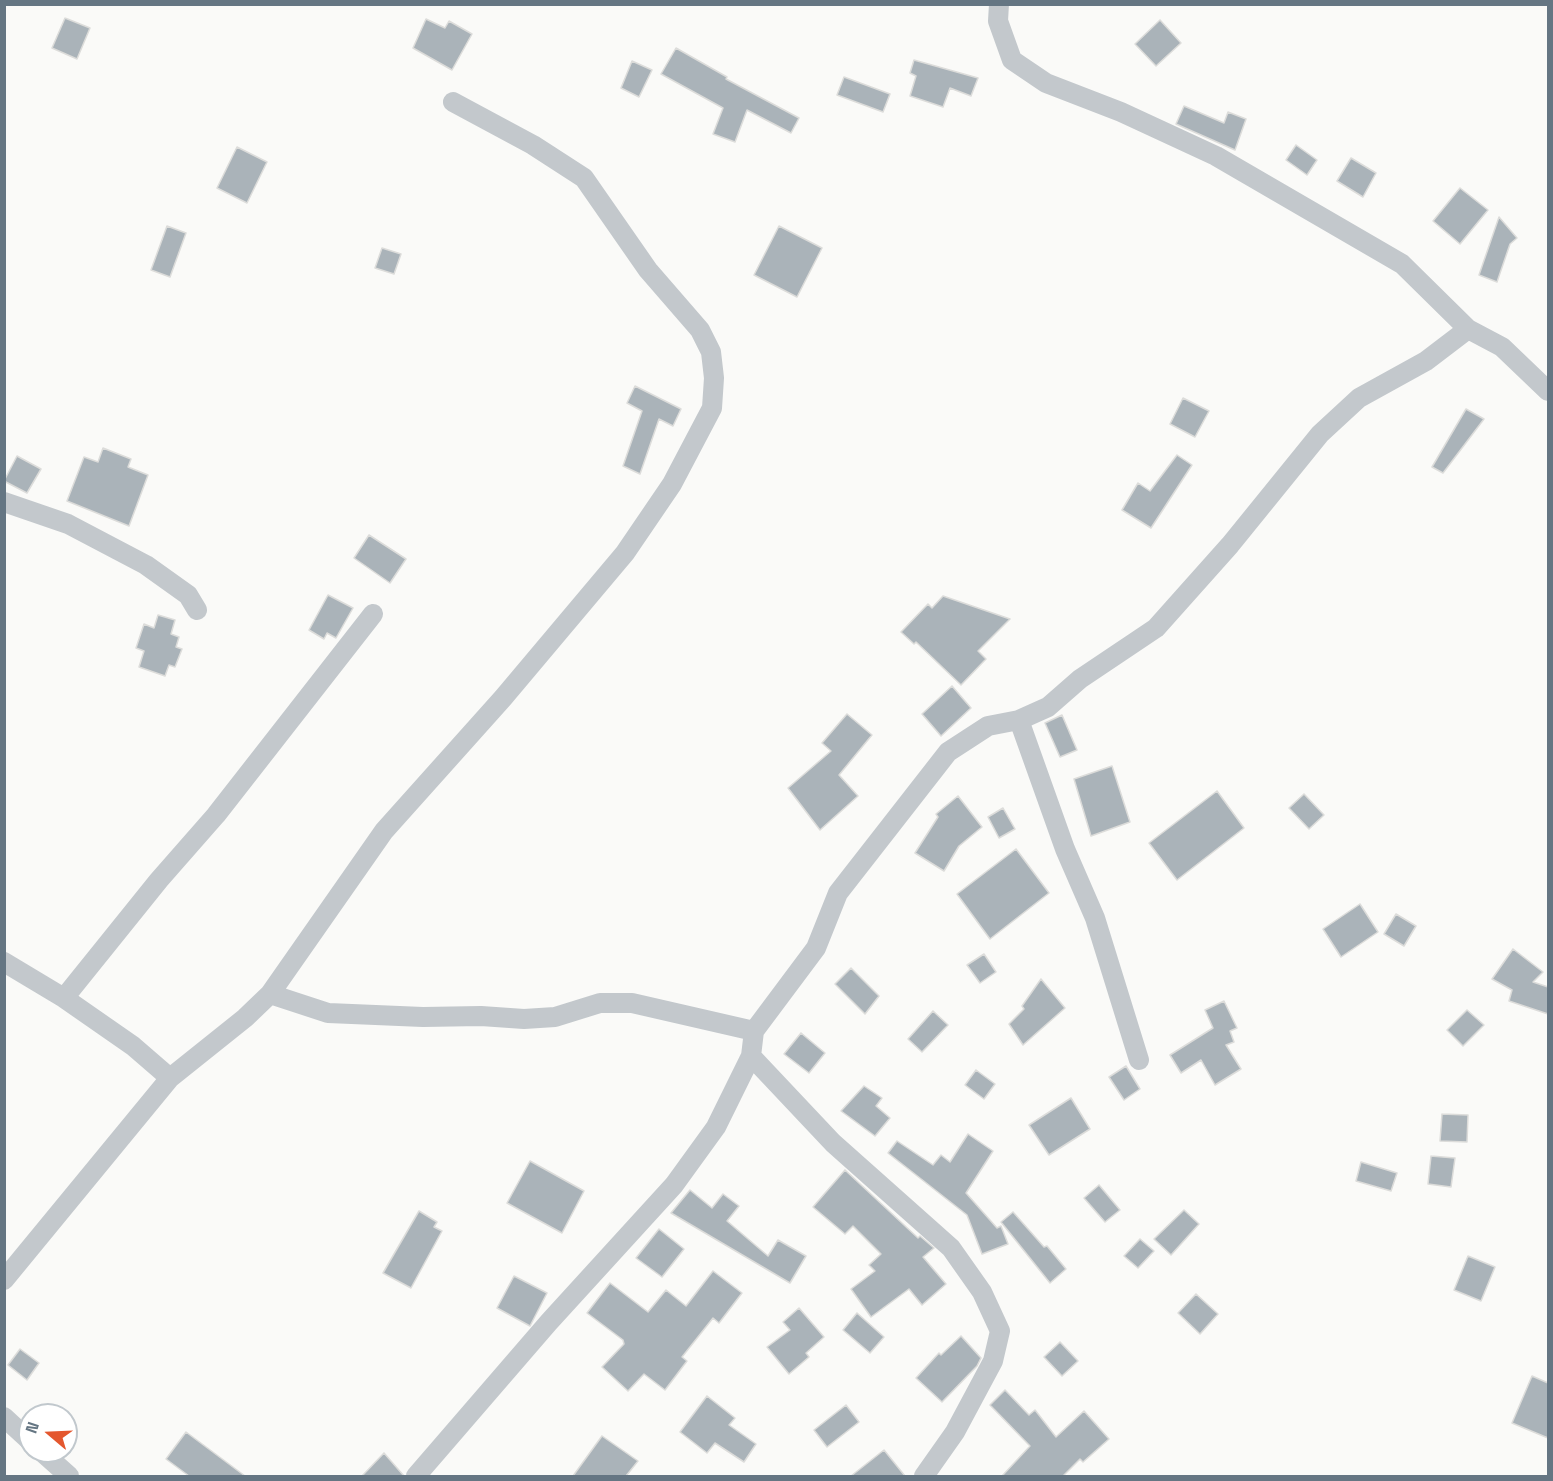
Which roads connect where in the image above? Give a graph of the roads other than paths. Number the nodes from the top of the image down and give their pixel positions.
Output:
1 (999, 4) edge
2 (453, 102) dead end
3 (1468, 329) junction
4 (1548, 390) edge
5 (4, 502) edge
6 (197, 610) dead end
7 (373, 614) dead end
8 (1019, 720) junction
9 (4, 962) edge
10 (270, 994) junction
11 (64, 999) junction
12 (754, 1031) junction
13 (751, 1056) junction
14 (1139, 1060) dead end
15 (170, 1077) junction
16 (4, 1280) edge
17 (4, 1418) edge
18 (18, 1430) edge
19 (54, 1463) edge
20 (69, 1476) edge
21 (416, 1476) edge
22 (924, 1476) edge

1 - 3 street
2 - 10 street
3 - 4 street
3 - 8 street
5 - 6 street
7 - 11 street
8 - 12 street
8 - 14 street
9 - 11 street
10 - 12 street
10 - 15 street
11 - 15 street
12 - 13 street
13 - 21 street
13 - 22 street
15 - 16 street
17 - 18 street
19 - 20 street

